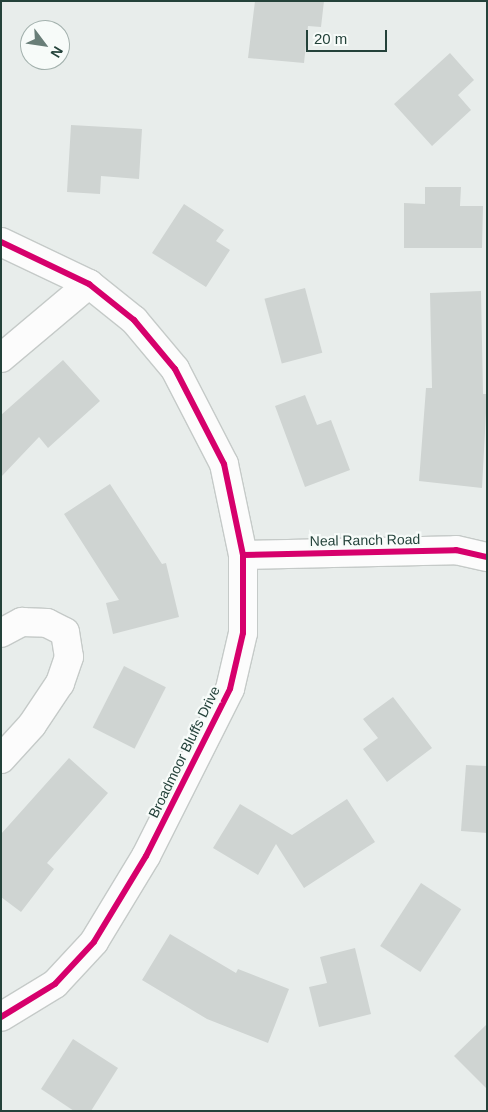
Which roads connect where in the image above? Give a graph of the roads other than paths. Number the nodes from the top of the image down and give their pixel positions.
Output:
1 (1, 242) edge
2 (89, 284) junction
3 (1, 358) edge
4 (243, 555) junction
5 (487, 557) edge
6 (1, 633) edge
7 (1, 759) edge
8 (1, 1017) edge

1 - 2 street, Broadmoor Bluffs Drive
2 - 3 street
2 - 4 street, Broadmoor Bluffs Drive
4 - 5 street, Neal Ranch Road
4 - 8 street, Broadmoor Bluffs Drive
6 - 7 street

